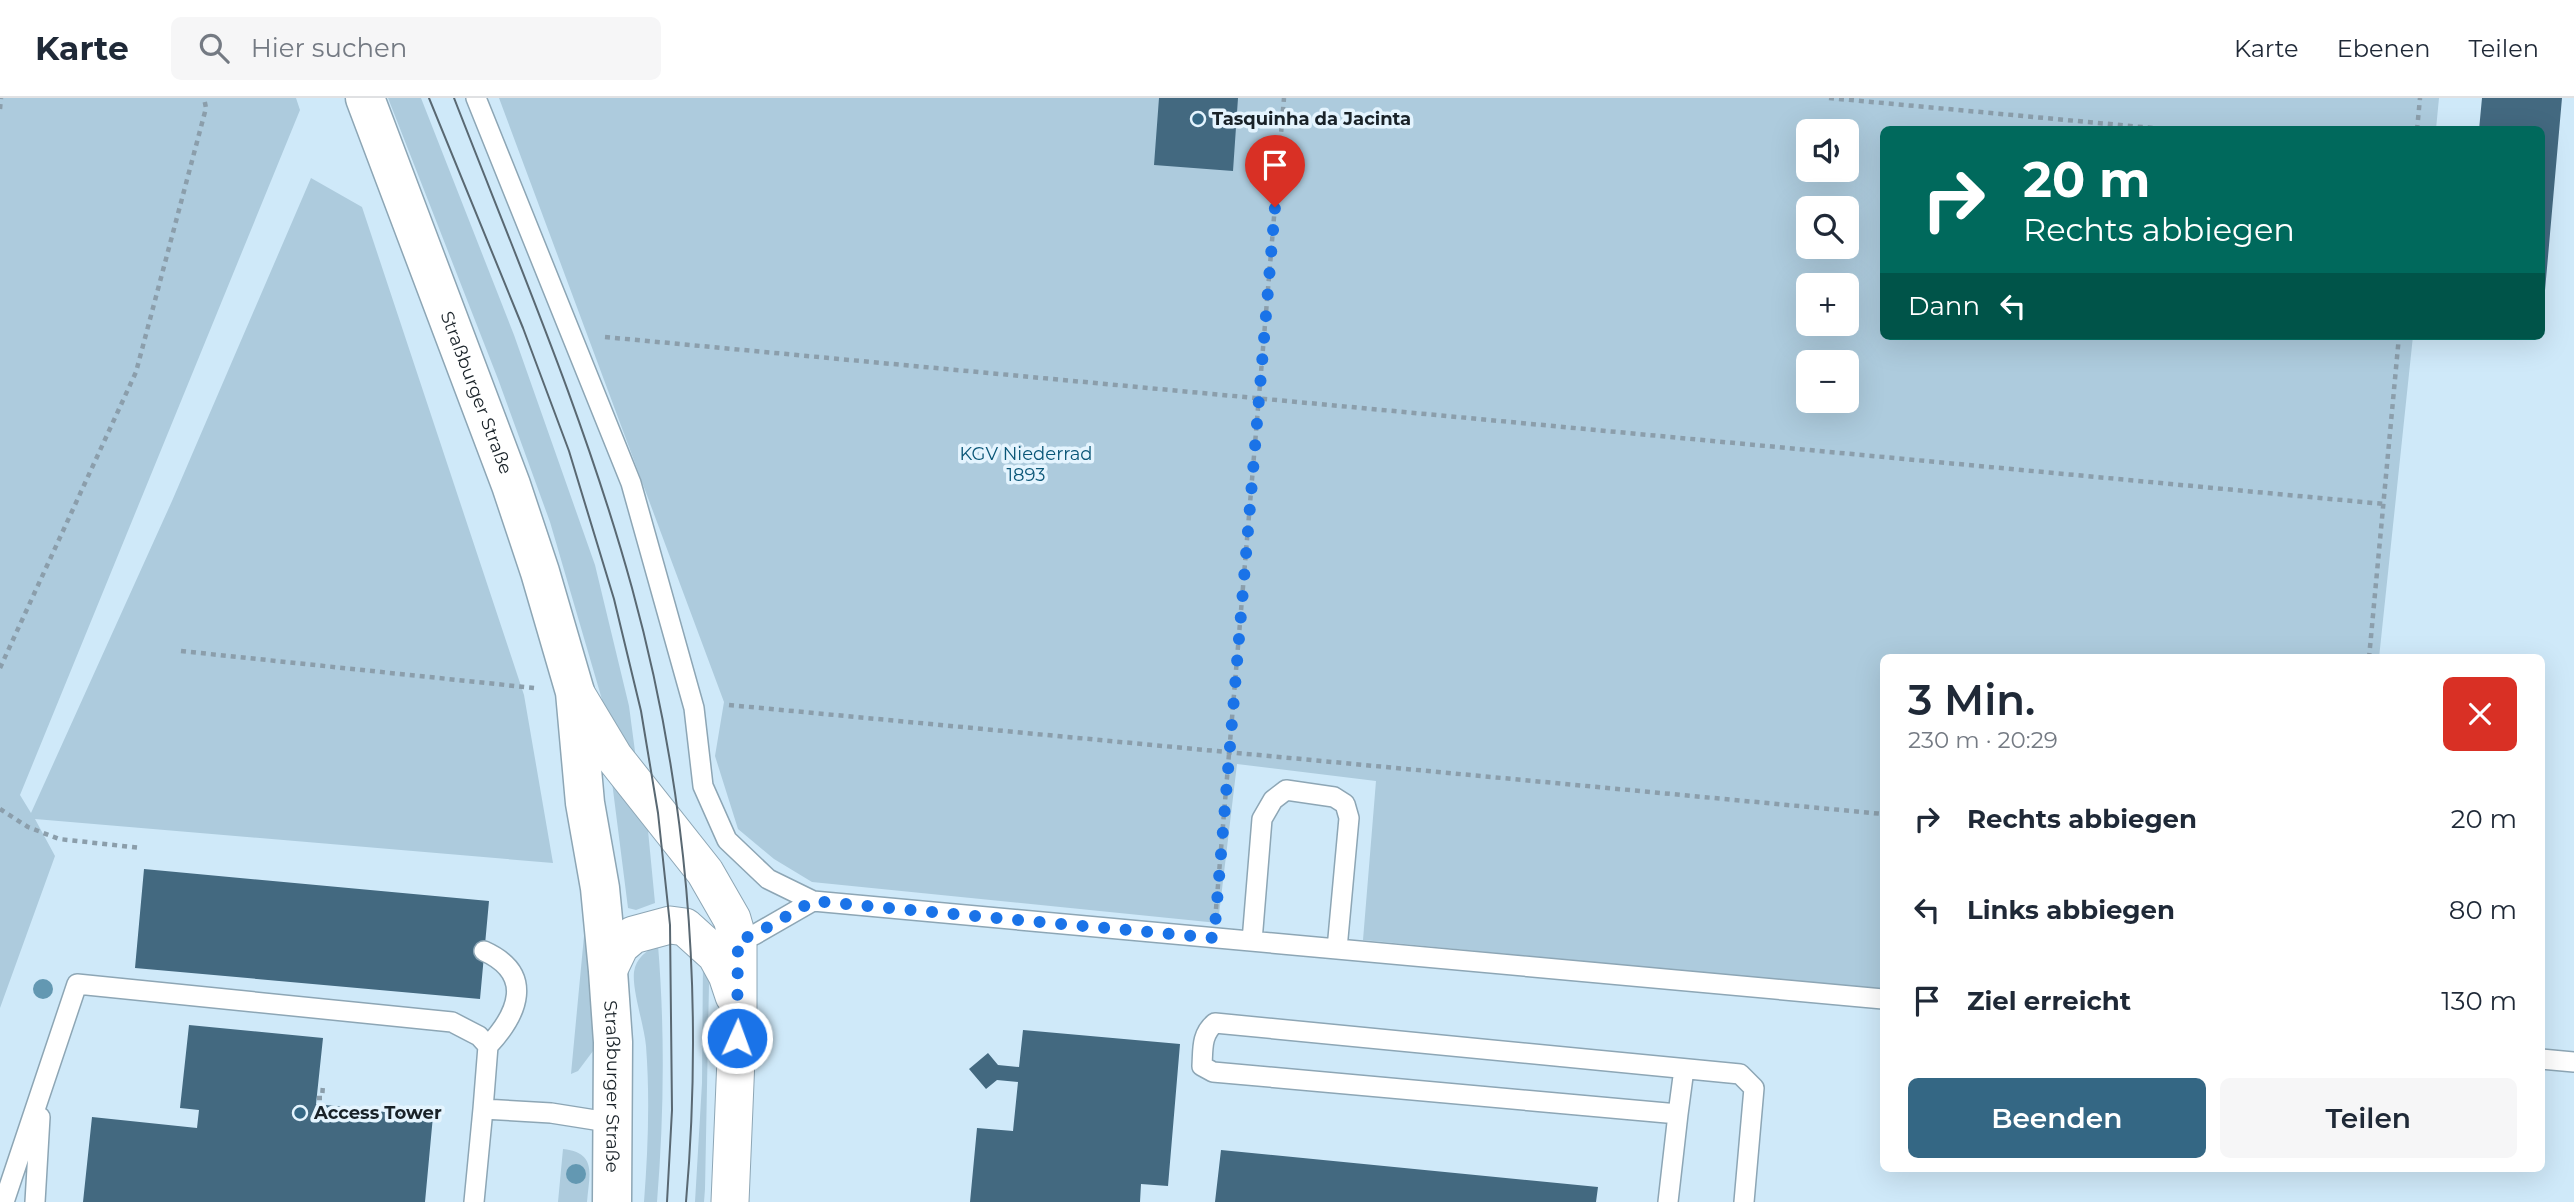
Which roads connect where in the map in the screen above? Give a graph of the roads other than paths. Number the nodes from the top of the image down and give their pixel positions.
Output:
1 (365, 98) edge
2 (476, 98) edge
3 (560, 691) junction
4 (813, 901) junction
5 (738, 940) junction
6 (1252, 941) junction
7 (1336, 949) junction
8 (484, 951) dead end
9 (608, 971) junction
10 (1880, 999) edge
11 (738, 1011) junction
12 (488, 1045) junction
13 (2545, 1059) edge
14 (2574, 1062) edge
15 (1684, 1069) junction
16 (42, 1091) junction
17 (483, 1109) junction
18 (1678, 1114) junction
19 (614, 1123) junction
20 (4, 1202) edge
21 (35, 1202) edge
22 (474, 1202) edge
23 (612, 1202) edge
24 (730, 1202) edge
25 (1668, 1202) edge
26 (1744, 1202) edge

1 - 3 main road, Straßburger Straße
2 - 4 lane
3 - 5 street, Straßburger Straße
3 - 9 main road, Straßburger Straße
4 - 5 lane
4 - 6 lane
5 - 11 street, Straßburger Straße
6 - 7 lane
6 - 7 lane
7 - 10 lane
8 - 12 lane
9 - 11 street, Straßburger Straße
9 - 19 main road, Straßburger Straße
11 - 24 street, Straßburger Straße
12 - 16 lane
12 - 17 lane
13 - 14 lane
15 - 18 lane
15 - 18 lane
15 - 26 lane
16 - 20 lane
16 - 21 lane
17 - 19 lane
17 - 22 lane
18 - 25 lane
19 - 23 main road, Straßburger Straße

